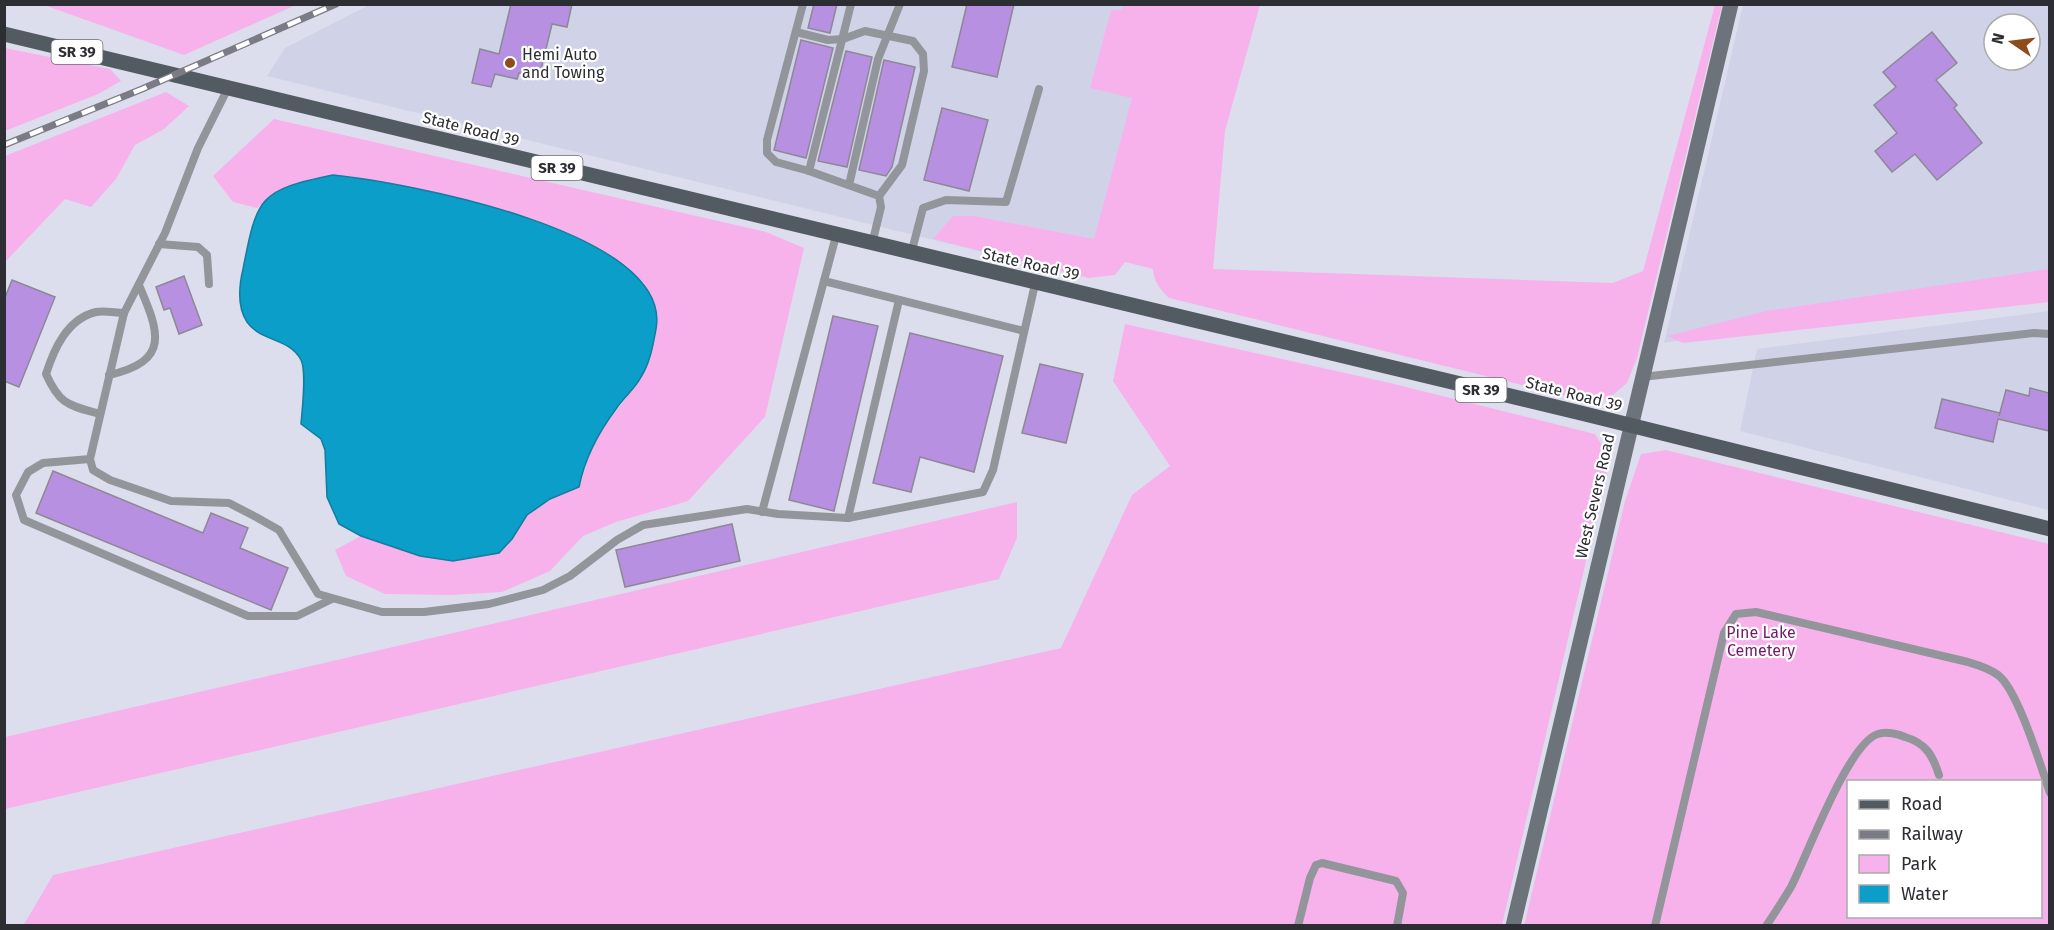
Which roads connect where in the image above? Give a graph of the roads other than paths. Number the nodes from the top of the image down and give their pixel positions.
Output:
1 (803, 4) edge
2 (851, 4) edge
3 (900, 4) edge
4 (1731, 4) edge
5 (796, 32) junction
6 (4, 34) edge
7 (886, 36) junction
8 (843, 39) junction
9 (228, 88) junction
10 (1040, 89) dead end
11 (809, 171) junction
12 (849, 185) junction
13 (879, 196) junction
14 (836, 236) junction
15 (159, 244) junction
16 (872, 245) junction
17 (911, 254) junction
18 (824, 281) junction
19 (209, 284) dead end
20 (1035, 284) junction
21 (139, 285) junction
22 (899, 300) junction
23 (124, 314) junction
24 (1024, 330) junction
25 (2049, 334) edge
26 (109, 375) junction
27 (1642, 377) junction
28 (100, 414) junction
29 (1629, 426) junction
30 (90, 459) junction
31 (762, 512) junction
32 (848, 518) junction
33 (2049, 529) edge
34 (332, 599) junction
35 (1939, 775) dead end
36 (2049, 793) edge
37 (1299, 926) edge
38 (1397, 926) edge
39 (1513, 926) edge
40 (1655, 926) edge
41 (1767, 926) edge

1 - 5 lane
2 - 8 lane
3 - 7 lane
4 - 27 street, West Severs Road
5 - 8 lane
5 - 11 lane
6 - 9 main road, State Road 39 / SR 39
7 - 8 lane
7 - 12 lane
7 - 13 lane
8 - 11 lane
9 - 14 main road, State Road 39 / SR 39
9 - 15 lane
10 - 17 lane
11 - 12 lane
12 - 13 lane
13 - 16 lane
14 - 16 main road, State Road 39 / SR 39
14 - 18 lane
15 - 19 lane
15 - 21 lane
16 - 17 main road, State Road 39 / SR 39
17 - 20 main road, State Road 39 / SR 39
18 - 22 lane
18 - 31 lane
20 - 24 lane
20 - 29 main road, State Road 39 / SR 39
21 - 23 lane
21 - 26 lane
22 - 24 lane
22 - 32 lane
23 - 26 lane
23 - 28 lane
24 - 32 lane
25 - 27 lane
26 - 28 lane
27 - 29 street, West Severs Road
28 - 30 lane
29 - 33 main road, State Road 39 / SR 39
29 - 39 street, West Severs Road
30 - 34 lane
30 - 34 lane
31 - 32 lane
31 - 34 lane
35 - 41 lane
36 - 40 lane
37 - 38 lane

